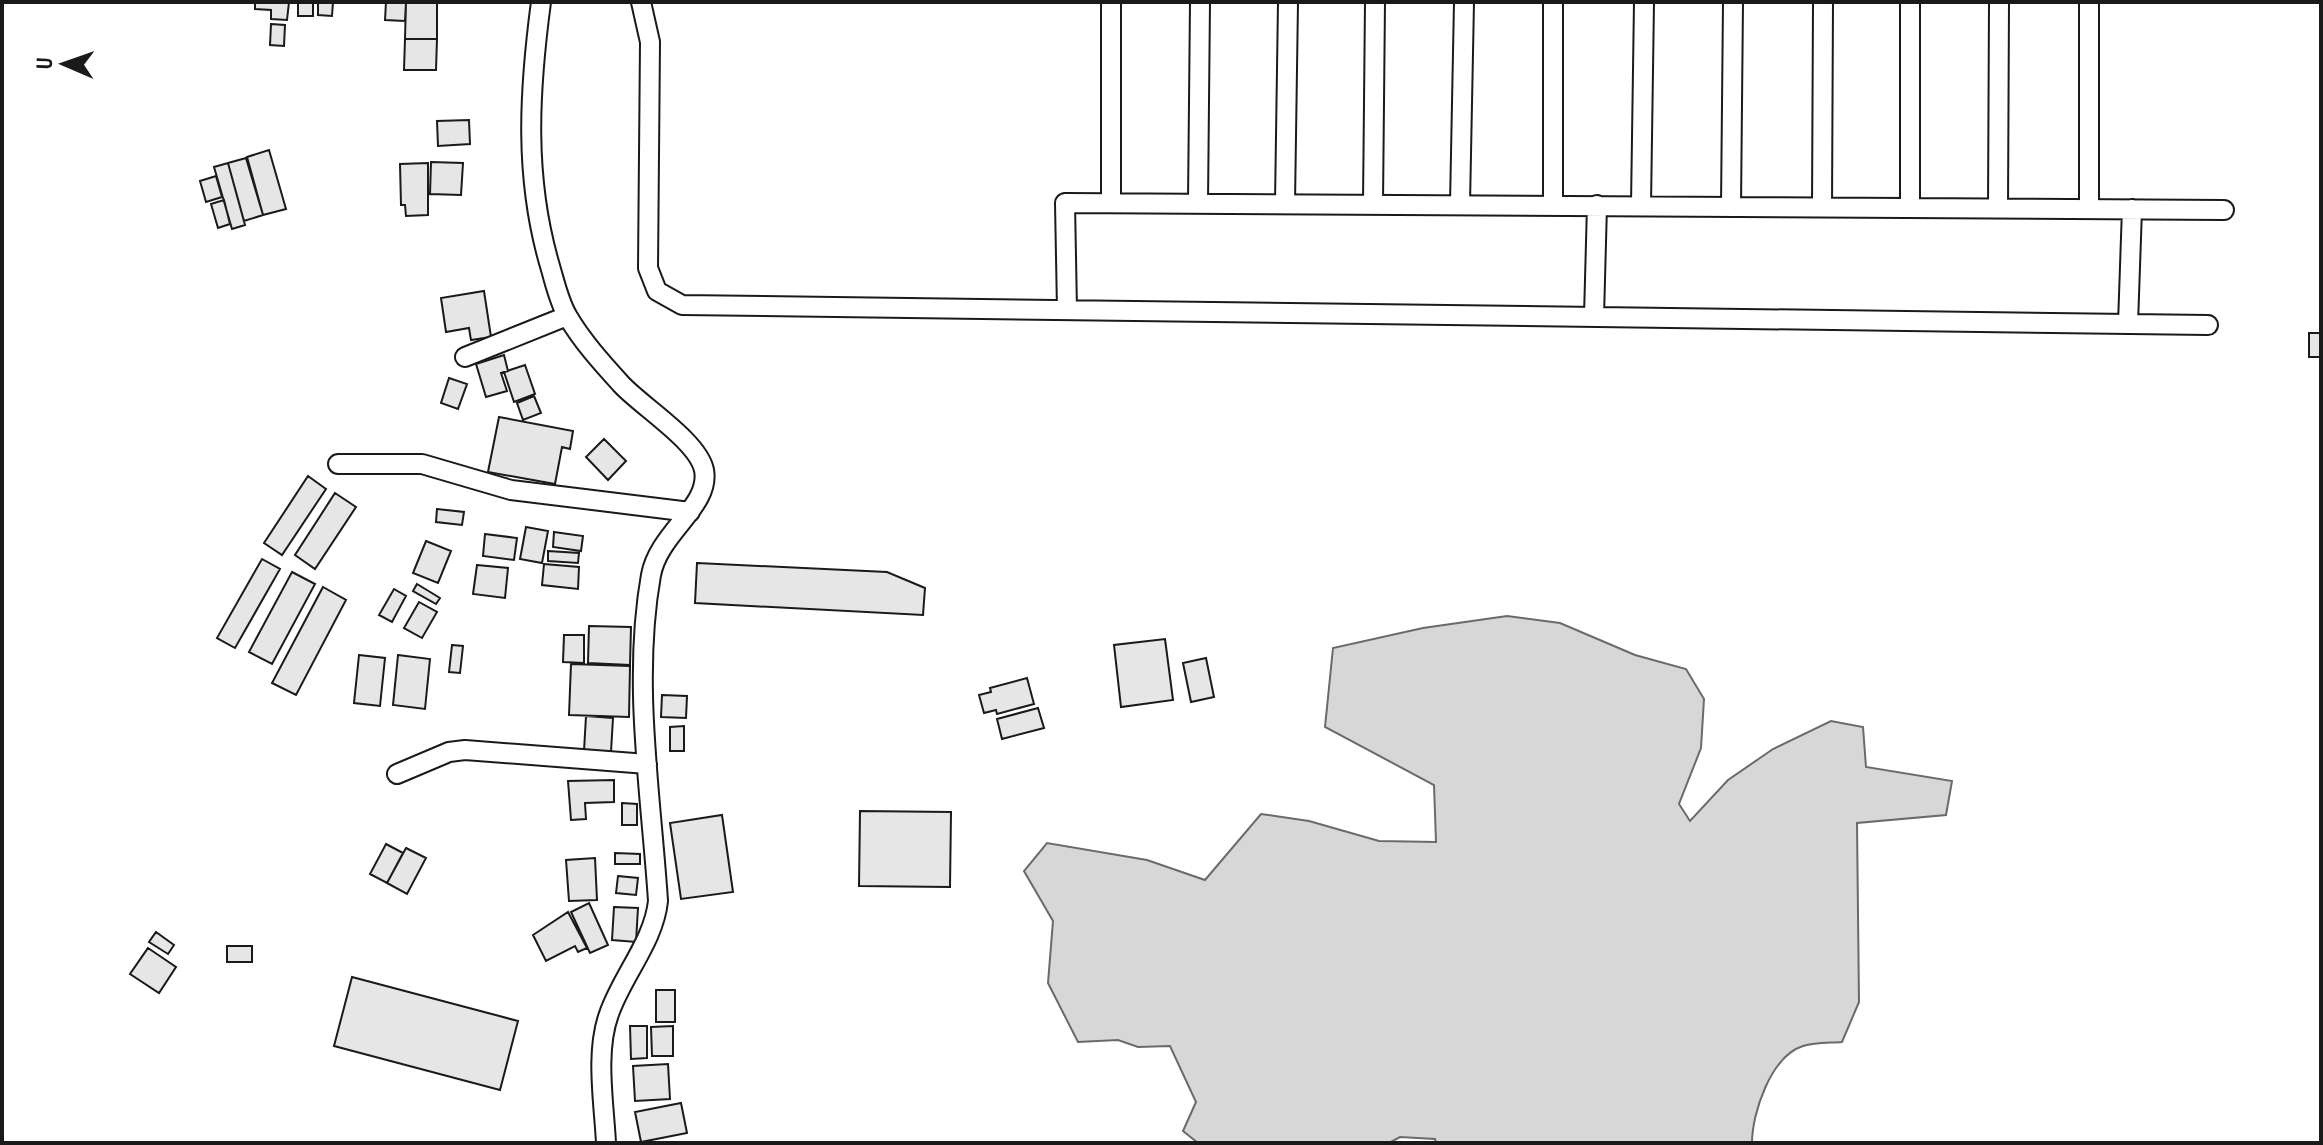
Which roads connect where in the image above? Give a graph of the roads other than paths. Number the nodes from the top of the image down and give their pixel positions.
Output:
1 (541, 2) edge
2 (641, 2) edge
3 (1111, 2) edge
4 (1200, 2) edge
5 (1288, 2) edge
6 (1375, 2) edge
7 (1464, 2) edge
8 (1553, 2) edge
9 (1644, 2) edge
10 (1733, 2) edge
11 (1823, 2) edge
12 (1910, 2) edge
13 (1999, 2) edge
14 (2089, 2) edge
15 (1111, 201) junction
16 (1198, 202) junction
17 (1285, 203) junction
18 (1373, 203) junction
19 (1460, 204) junction
20 (1553, 205) junction
21 (1597, 205) junction
22 (1641, 205) junction
23 (1731, 206) junction
24 (1822, 207) junction
25 (1910, 207) junction
26 (1998, 208) junction
27 (2089, 209) junction
28 (2132, 209) junction
29 (2224, 210) dead end
30 (1067, 310) junction
31 (567, 316) junction
32 (1594, 317) junction
33 (2128, 324) junction
34 (2208, 325) dead end
35 (465, 357) dead end
36 (338, 464) dead end
37 (690, 512) junction
38 (647, 764) junction
39 (397, 774) dead end
40 (606, 1143) edge

1 - 31 street
2 - 30 street
3 - 15 street
4 - 16 street
5 - 17 street
6 - 18 street
7 - 19 street
8 - 20 street
9 - 22 street
10 - 23 street
11 - 24 street
12 - 25 street
13 - 26 street
14 - 27 street
15 - 16 street
15 - 30 street
16 - 17 street
17 - 18 street
18 - 19 street
19 - 20 street
20 - 21 street
21 - 22 street
21 - 32 street
22 - 23 street
23 - 24 street
24 - 25 street
25 - 26 street
26 - 27 street
27 - 28 street
28 - 29 street
28 - 33 street
30 - 32 street
31 - 35 street
31 - 37 street
32 - 33 street
33 - 34 street
36 - 37 street
37 - 38 street
38 - 39 street
38 - 40 street

